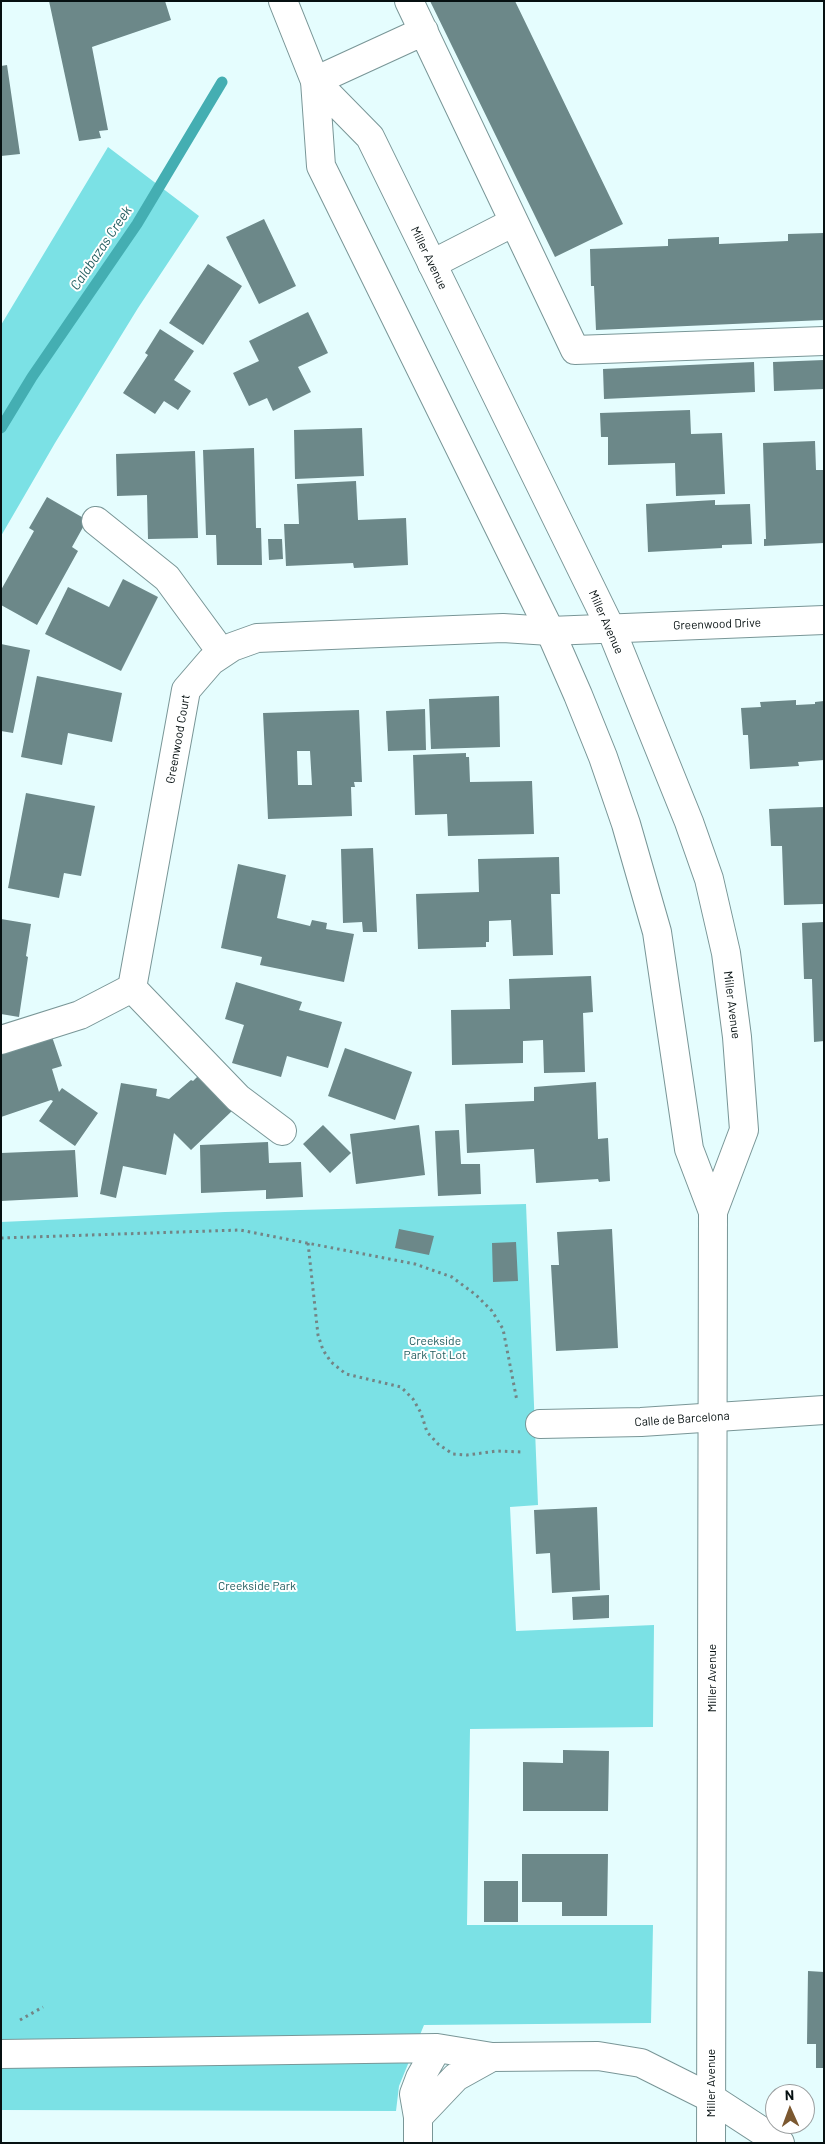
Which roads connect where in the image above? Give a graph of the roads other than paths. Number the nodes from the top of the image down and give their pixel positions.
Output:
1 (409, 1) edge
2 (286, 9) edge
3 (424, 31) junction
4 (315, 81) junction
5 (514, 222) junction
6 (432, 264) junction
7 (824, 341) edge
8 (96, 521) dead end
9 (824, 620) edge
10 (611, 629) junction
11 (550, 631) junction
12 (222, 653) junction
13 (132, 988) junction
14 (1, 1040) edge
15 (282, 1131) dead end
16 (712, 1212) junction
17 (824, 1410) edge
18 (714, 1417) junction
19 (540, 1424) road end
20 (437, 2048) junction
21 (1, 2054) edge
22 (492, 2057) junction
23 (711, 2098) junction
24 (418, 2130) edge
25 (711, 2143) edge
26 (780, 2143) edge

1 - 3 main road
2 - 4 main road, Miller Avenue
3 - 4 main road
3 - 5 main road
4 - 6 main road, Miller Avenue
4 - 11 main road, Miller Avenue
5 - 6 main road
5 - 7 main road
6 - 10 main road, Miller Avenue
8 - 12 main road
9 - 10 main road, Greenwood Drive
10 - 11 main road, Greenwood Drive
10 - 16 main road, Miller Avenue
11 - 12 main road, Greenwood Court
11 - 16 main road, Miller Avenue
12 - 13 main road, Greenwood Court
13 - 14 main road
13 - 15 main road
16 - 18 main road, Miller Avenue
17 - 18 main road, Calle de Barcelona
18 - 19 main road, Calle de Barcelona
18 - 23 main road, Miller Avenue
20 - 21 main road
20 - 22 main road
20 - 24 main road
22 - 23 main road
22 - 24 main road
23 - 25 main road, Miller Avenue
23 - 26 main road

